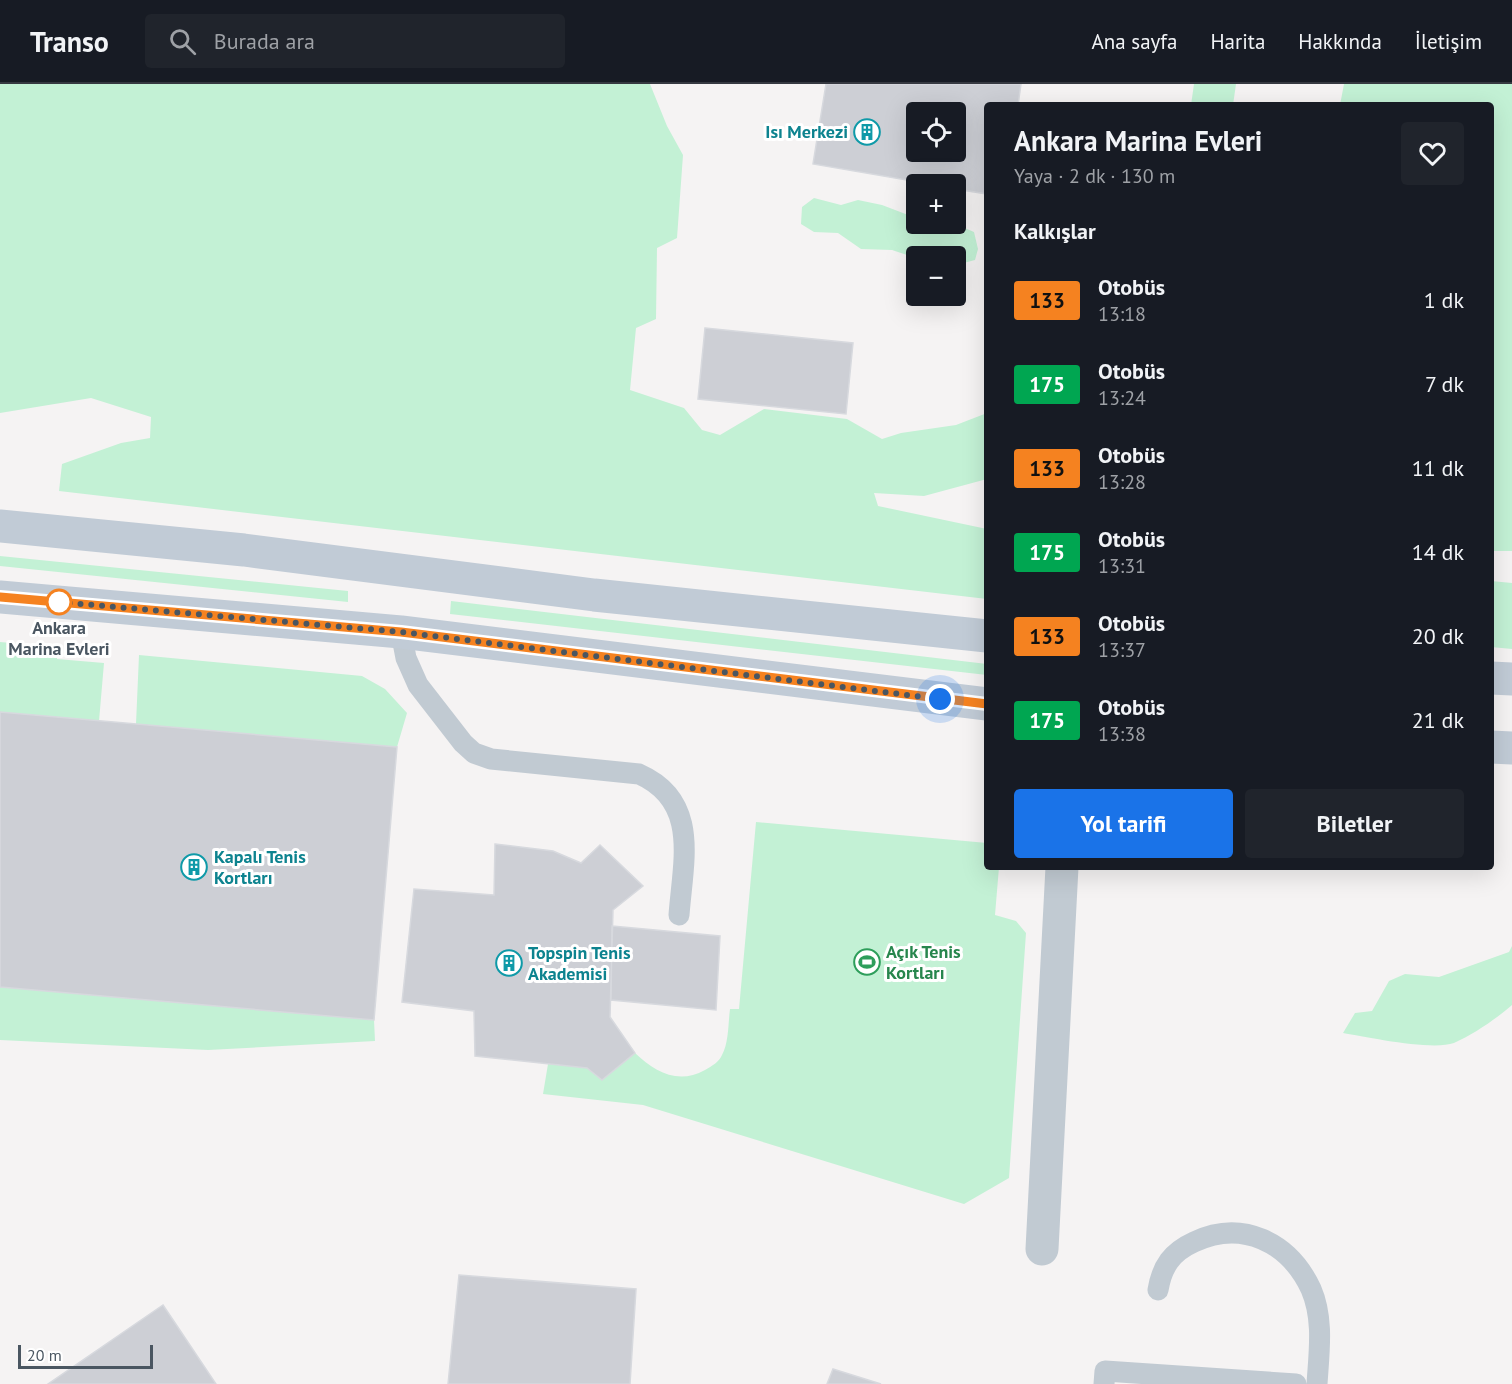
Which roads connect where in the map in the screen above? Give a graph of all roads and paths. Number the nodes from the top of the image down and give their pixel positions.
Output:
1 (0, 526) edge
2 (0, 597) edge
3 (401, 632) junction
4 (984, 636) edge
5 (1494, 678) edge
6 (1512, 679) edge
7 (984, 704) edge
8 (1494, 747) edge
9 (1512, 748) edge
10 (1062, 870) edge
11 (679, 915) dead end
12 (1042, 1249) dead end
13 (1158, 1290) dead end
14 (1104, 1384) edge
15 (1296, 1384) edge
16 (1317, 1384) edge

1 - 4 street
2 - 3 street
3 - 7 street
3 - 11 lane
5 - 6 street
8 - 9 street
10 - 12 street
13 - 16 lane
14 - 15 lane

